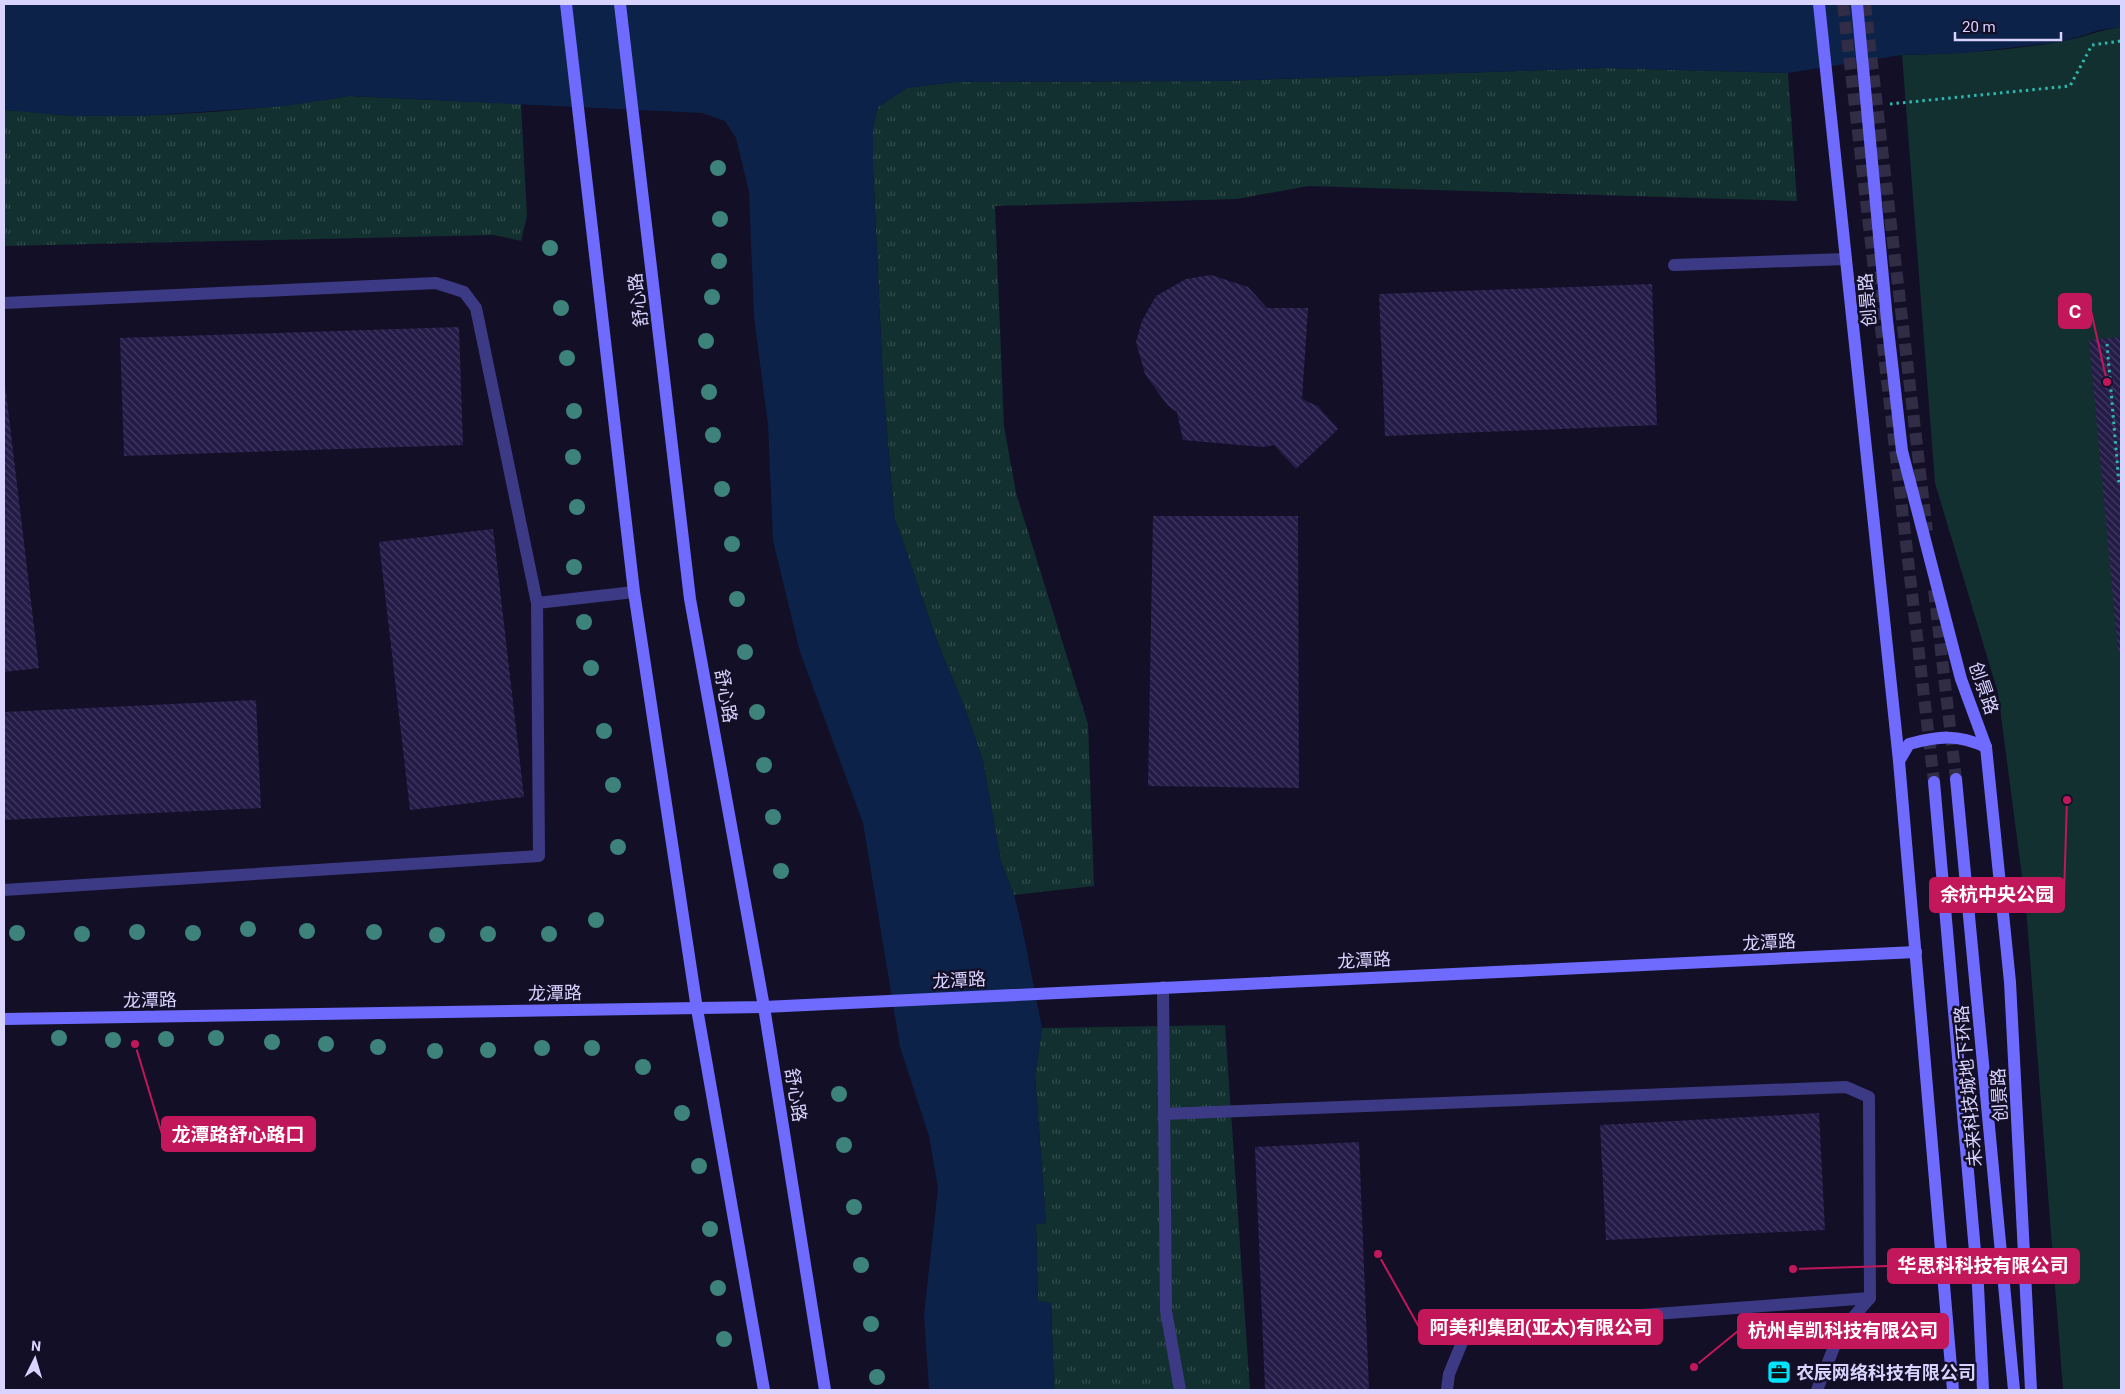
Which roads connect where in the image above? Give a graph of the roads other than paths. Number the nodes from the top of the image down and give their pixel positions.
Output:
1 (566, 4) edge
2 (620, 4) edge
3 (1819, 4) edge
4 (1857, 4) edge
5 (1846, 260) junction
6 (1674, 265) dead end
7 (4, 303) edge
8 (634, 592) junction
9 (537, 603) junction
10 (1986, 747) junction
11 (1899, 761) junction
12 (1956, 779) tunnel mouth
13 (1934, 782) tunnel mouth
14 (4, 890) edge
15 (1916, 952) junction
16 (1163, 987) junction
17 (764, 1007) junction
18 (698, 1009) junction
19 (4, 1019) edge
20 (1164, 1114) junction
21 (1870, 1298) junction
22 (764, 1390) edge
23 (825, 1390) edge
24 (1180, 1390) edge
25 (1447, 1390) edge
26 (1817, 1390) edge
27 (1953, 1390) edge
28 (1983, 1390) edge
29 (2014, 1390) edge
30 (2031, 1390) edge

1 - 8 street
2 - 17 street, 舒心路
3 - 5 street, 创景路
4 - 10 street, 创景路
5 - 6 lane
5 - 11 street, 创景路
7 - 9 lane
8 - 9 lane
8 - 18 street
9 - 14 lane
10 - 11 street
10 - 30 street, 创景路
11 - 15 street, 创景路
12 - 29 street, 未来科技城地下环路
13 - 28 street, 未来科技城地下环路
15 - 16 street, 龙潭路
15 - 27 street, 创景路
16 - 17 street, 龙潭路
16 - 20 lane
17 - 18 street, 龙潭路
17 - 23 street, 舒心路
18 - 19 street, 龙潭路
18 - 22 street
20 - 21 lane
20 - 24 lane
21 - 25 lane
21 - 26 lane

